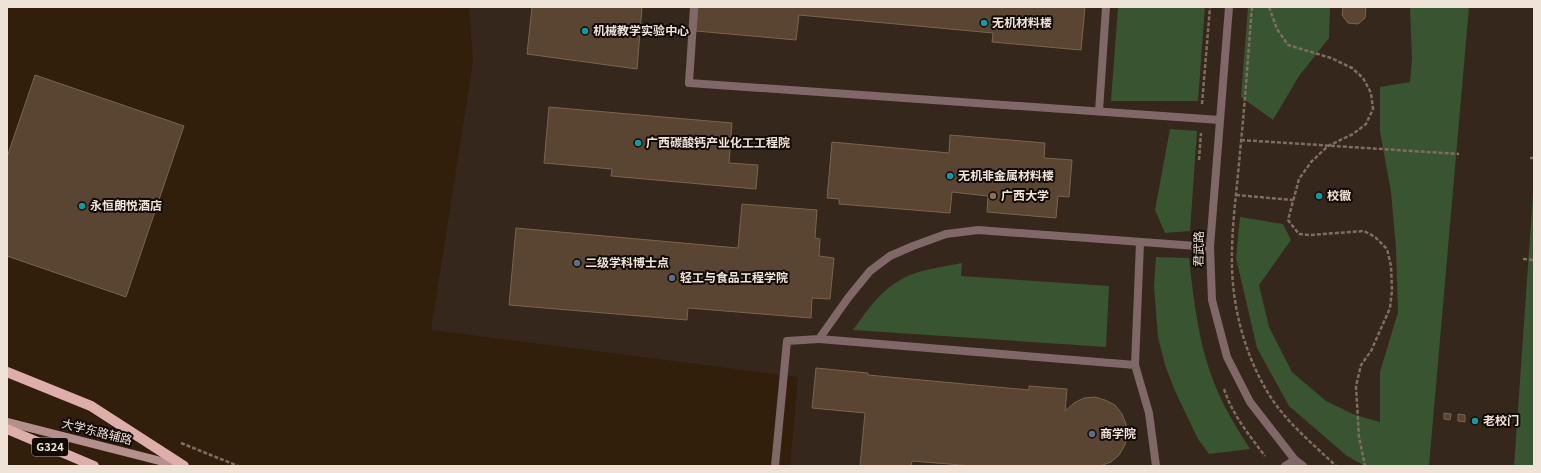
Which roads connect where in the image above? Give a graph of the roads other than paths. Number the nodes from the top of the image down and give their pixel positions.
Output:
1 (694, 7) edge
2 (1106, 7) edge
3 (1229, 7) edge
4 (1099, 111) junction
5 (1220, 120) junction
6 (1140, 243) junction
7 (1210, 247) junction
8 (819, 338) junction
9 (1135, 365) junction
10 (7, 372) edge
11 (7, 422) edge
12 (7, 429) edge
13 (1295, 460) junction
14 (94, 466) edge
15 (181, 466) edge
16 (184, 466) edge
17 (775, 466) edge
18 (1156, 466) edge
19 (1285, 466) edge
20 (1303, 466) edge

1 - 4 street
2 - 4 street
3 - 5 street, 君武路
4 - 5 street
5 - 7 street, 君武路
6 - 7 street
6 - 8 street
6 - 9 street
7 - 13 street, 君武路
8 - 9 street
8 - 17 street
9 - 18 street
10 - 16 main road
11 - 15 street, 大学东路辅路
12 - 14 main road, G324
13 - 19 street
13 - 20 street, 君武路

